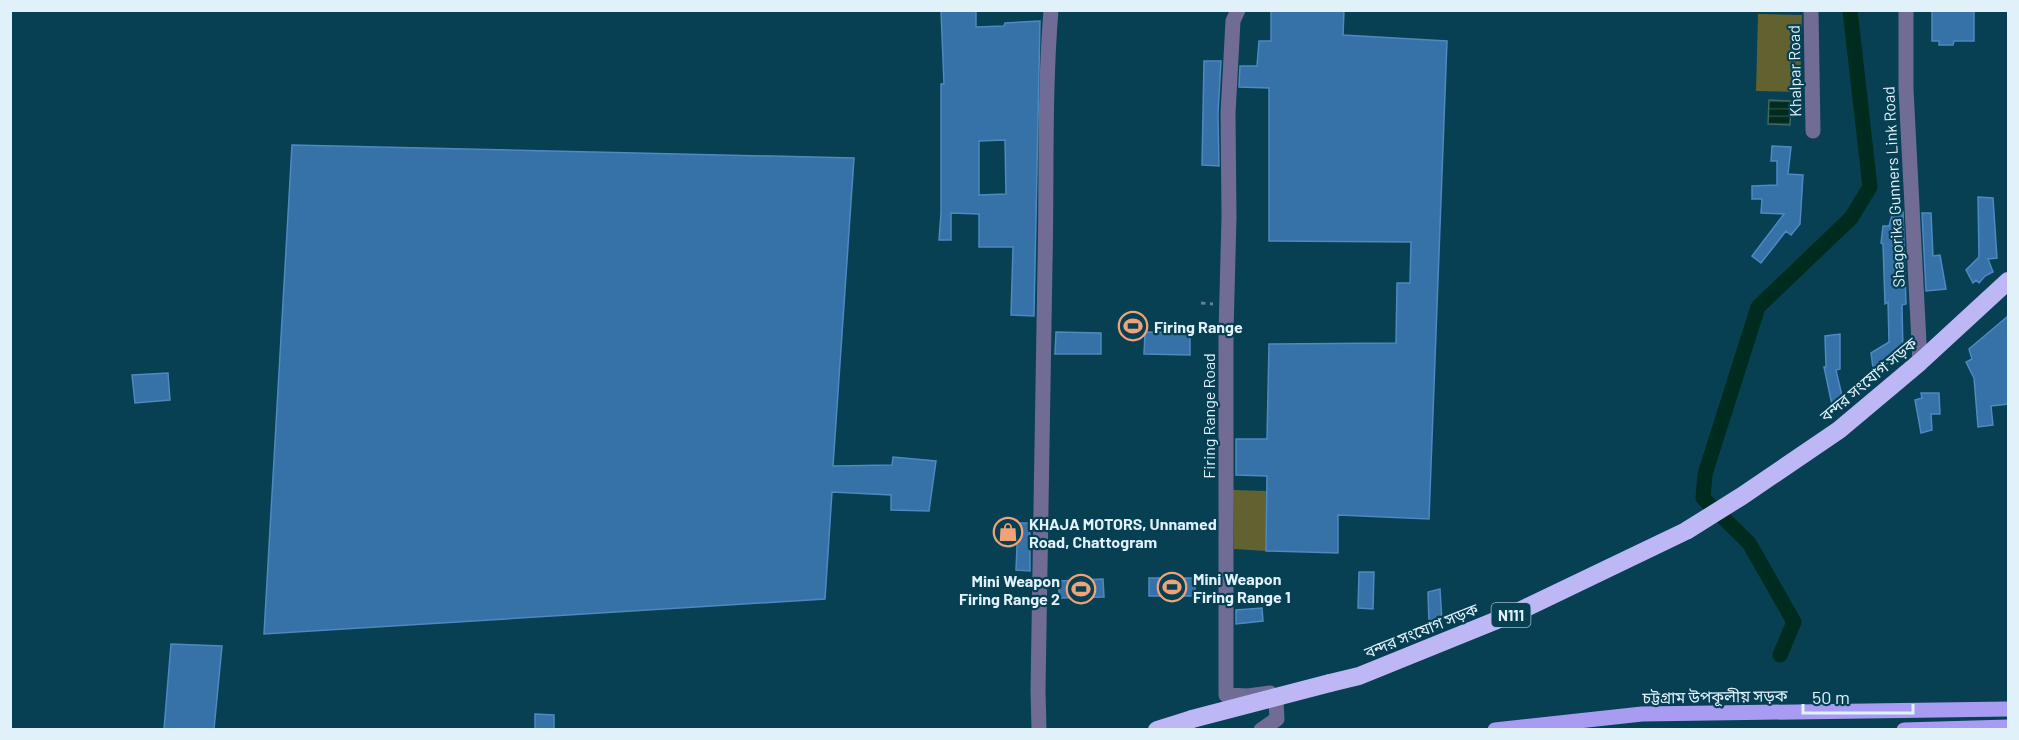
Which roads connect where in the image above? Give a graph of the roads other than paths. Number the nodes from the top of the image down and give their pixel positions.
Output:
1 (1051, 10) edge
2 (1238, 10) edge
3 (1811, 10) edge
4 (1906, 10) edge
5 (1813, 131) dead end
6 (2008, 281) edge
7 (1920, 362) junction
8 (2008, 709) edge
9 (2008, 727) edge
10 (1040, 729) edge
11 (1157, 729) edge
12 (1261, 729) edge
13 (1495, 729) edge
14 (1904, 729) edge

1 - 10 street
2 - 12 street, Firing Range Road
3 - 5 street, Khalpar Road
4 - 7 street, Shagorika Gunners Link Road
6 - 7 highway, বন্দর সংযোগ সড়ক / N111
7 - 11 highway, বন্দর সংযোগ সড়ক / N111, bridge
8 - 13 main road, চট্টগ্রাম উপকূলীয় সড়ক
9 - 14 main road

